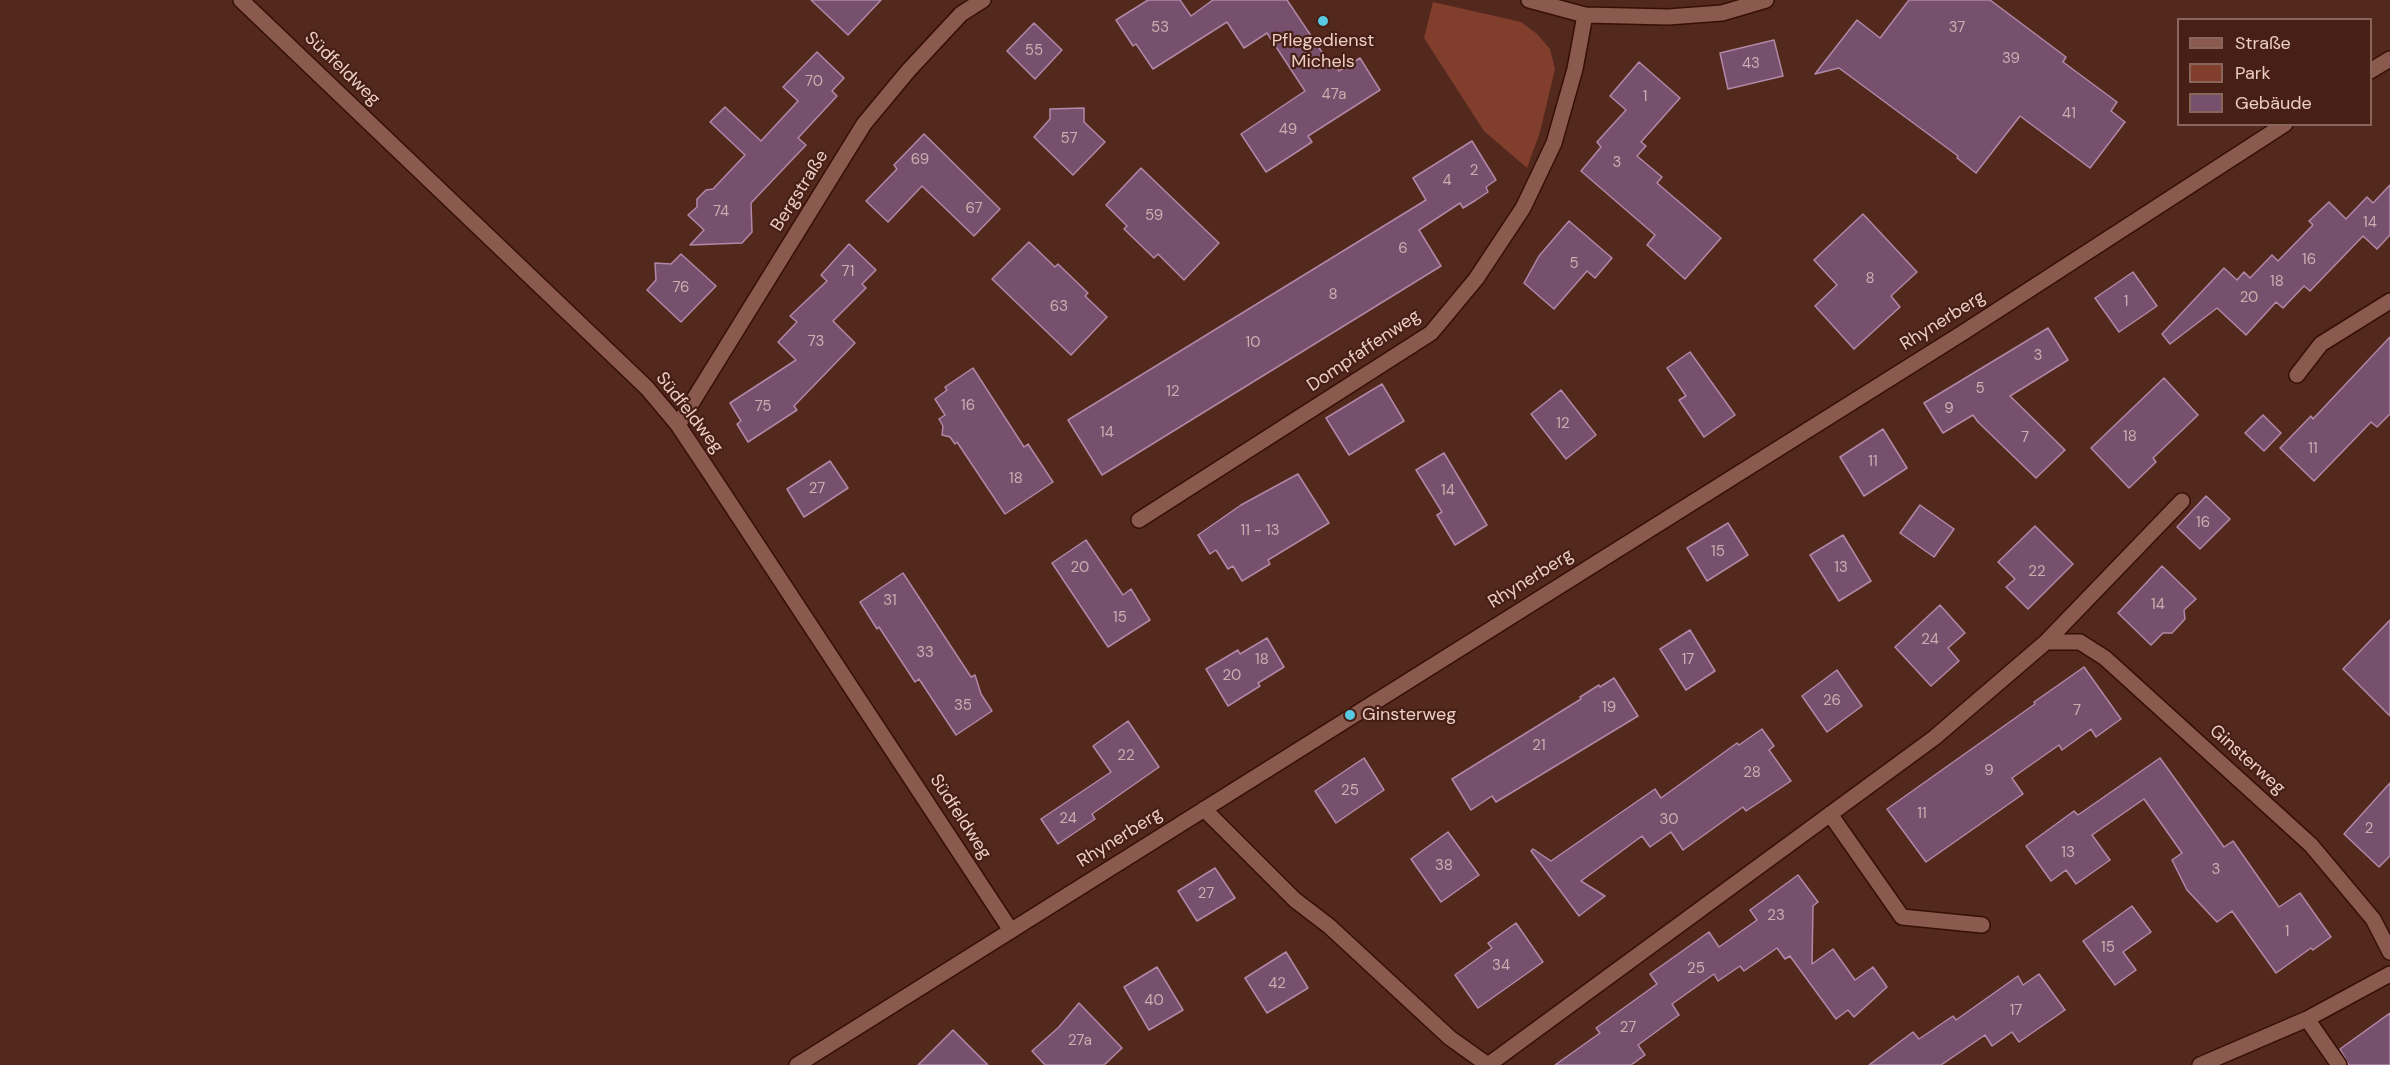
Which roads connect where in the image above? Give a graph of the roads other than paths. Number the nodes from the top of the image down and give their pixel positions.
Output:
1 (241, 0) edge
2 (983, 0) edge
3 (1529, 0) edge
4 (1766, 0) edge
5 (1585, 15) junction
6 (2390, 58) edge
7 (2372, 70) edge
8 (2282, 126) edge
9 (2390, 301) edge
10 (2297, 375) dead end
11 (678, 425) junction
12 (2182, 501) dead end
13 (1139, 520) dead end
14 (2046, 642) junction
15 (1204, 809) junction
16 (1830, 814) junction
17 (1982, 925) dead end
18 (1010, 929) junction
19 (2390, 952) edge
20 (2390, 974) edge
21 (2307, 1020) junction
22 (797, 1065) edge
23 (1488, 1065) edge
24 (2200, 1065) edge
25 (2339, 1065) edge

1 - 11 street, Südfeldweg
2 - 11 street, Bergstraße
3 - 5 street
4 - 5 street
5 - 13 street, Dompfaffenweg
6 - 7 street
8 - 15 street, Rhynerberg
9 - 10 street
11 - 18 street, Südfeldweg
12 - 14 street
14 - 16 street
14 - 19 street, Ginsterweg
15 - 18 street, Rhynerberg
15 - 23 street
16 - 17 street
16 - 23 street
18 - 22 street, Rhynerberg
20 - 21 street
21 - 24 street
21 - 25 street

